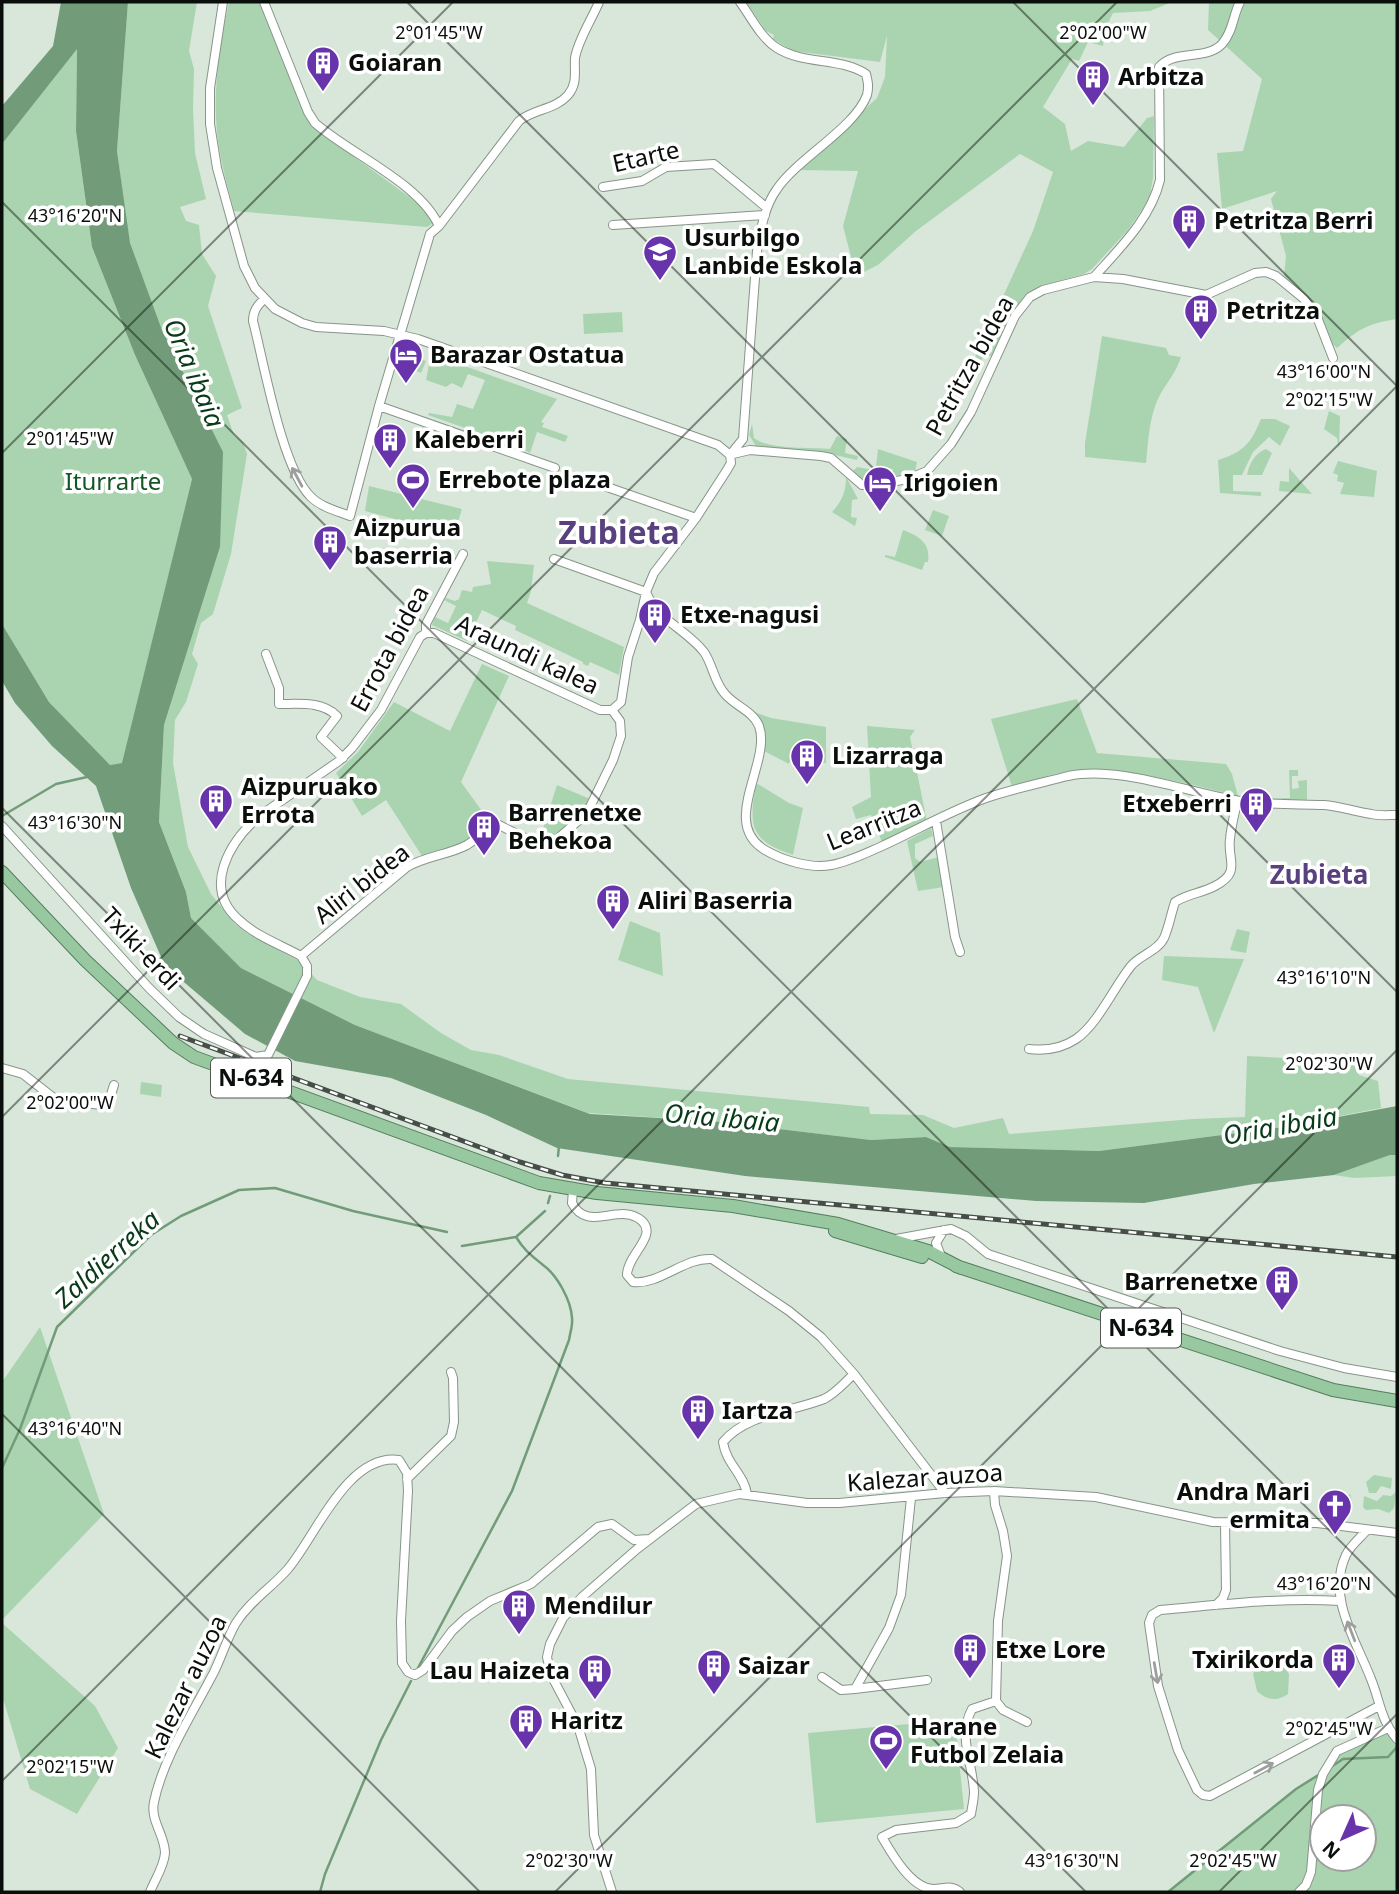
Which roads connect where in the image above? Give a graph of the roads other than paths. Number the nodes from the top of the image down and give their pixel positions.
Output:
1 (223, 2) edge
2 (264, 2) edge
3 (599, 2) edge
4 (740, 2) edge
5 (1240, 2) edge
6 (603, 187) dead end
7 (766, 212) junction
8 (613, 225) dead end
9 (439, 226) junction
10 (1094, 277) junction
11 (264, 299) junction
12 (400, 334) junction
13 (1333, 358) dead end
14 (379, 406) junction
15 (730, 455) junction
16 (555, 468) dead end
17 (587, 480) dead end
18 (695, 518) junction
19 (463, 554) dead end
20 (554, 559) dead end
21 (646, 592) junction
22 (426, 633) junction
23 (266, 654) dead end
24 (612, 710) junction
25 (343, 758) junction
26 (1237, 801) junction
27 (1397, 815) edge
28 (936, 821) junction
29 (2, 826) edge
30 (2, 872) edge
31 (960, 951) dead end
32 (301, 956) junction
33 (307, 976) joint
34 (1029, 1049) dead end
35 (2, 1068) edge
36 (114, 1085) dead end
37 (573, 1190) junction
38 (941, 1230) junction
39 (892, 1243) junction
40 (932, 1247) junction
41 (941, 1260) junction
42 (1261, 1366) junction
43 (451, 1373) dead end
44 (854, 1374) junction
45 (1397, 1377) edge
46 (1397, 1395) edge
47 (1397, 1401) edge
48 (407, 1479) junction
49 (994, 1491) junction
50 (944, 1493) junction
51 (747, 1494) junction
52 (911, 1498) junction
53 (1225, 1523) junction
54 (1367, 1530) junction
55 (1397, 1533) edge
56 (649, 1539) junction
57 (1226, 1590) junction
58 (1340, 1601) junction
59 (1238, 1604) junction
60 (1216, 1605) junction
61 (822, 1677) dead end
62 (927, 1680) dead end
63 (855, 1689) junction
64 (996, 1701) junction
65 (1379, 1706) junction
66 (1027, 1722) dead end
67 (1388, 1728) junction
68 (1397, 1739) edge
69 (150, 1892) edge
70 (611, 1892) edge
71 (960, 1892) edge
72 (1299, 1892) edge

1 - 11 street
2 - 9 street
3 - 9 street
4 - 7 street
5 - 10 street
6 - 7 street, Etarte
7 - 8 street
7 - 15 street
9 - 12 street
10 - 13 street, Petritza bidea
10 - 15 street, Petritza bidea
11 - 12 street
14 -> 11 street
12 - 14 street
12 - 15 street
14 - 16 street
15 - 18 street
17 - 18 street
18 - 21 street
19 - 22 street, Errota bidea
20 - 21 street
21 - 24 street
21 - 28 street, Learritza
22 - 24 street, Araundi kalea
22 - 25 street, Errota bidea
23 - 25 street, Errota bidea
24 - 32 street, Aliri bidea
25 - 32 street, Errota bidea
26 - 27 street, Learritza
26 - 28 street, Learritza
26 - 34 street
28 - 31 street
29 - 33 street, Txiki-erdi
30 - 37 highway, N-634
32 - 33 street, Aliri bidea
35 - 36 street
37 - 39 highway, N-634
37 - 44 street
38 - 39 street
38 - 40 street
38 - 45 street
39 - 40 highway, N-634
39 - 41 highway, N-634
40 - 41 highway, N-634
41 - 42 highway, N-634
42 - 46 highway, N-634
42 - 47 highway, N-634
43 - 48 street
44 - 50 street
44 - 51 street
48 - 56 street
48 - 69 street, Kalezar auzoa
49 - 50 street, Kalezar auzoa
49 - 53 street, Kalezar auzoa
49 - 64 street
50 - 52 street, Kalezar auzoa
51 - 52 street, Kalezar auzoa
51 - 56 street, Kalezar auzoa
52 - 63 street
53 - 54 street, Kalezar auzoa
53 - 57 street
54 - 55 street, Kalezar auzoa
54 - 58 street
56 - 70 street, Kalezar auzoa
57 - 59 street
57 - 60 street
58 - 59 street
65 -> 58 street
59 - 60 street
60 -> 65 street
61 - 63 street
62 - 63 street
64 - 66 street
64 - 71 street
65 - 67 street
67 - 68 street
67 - 72 street

